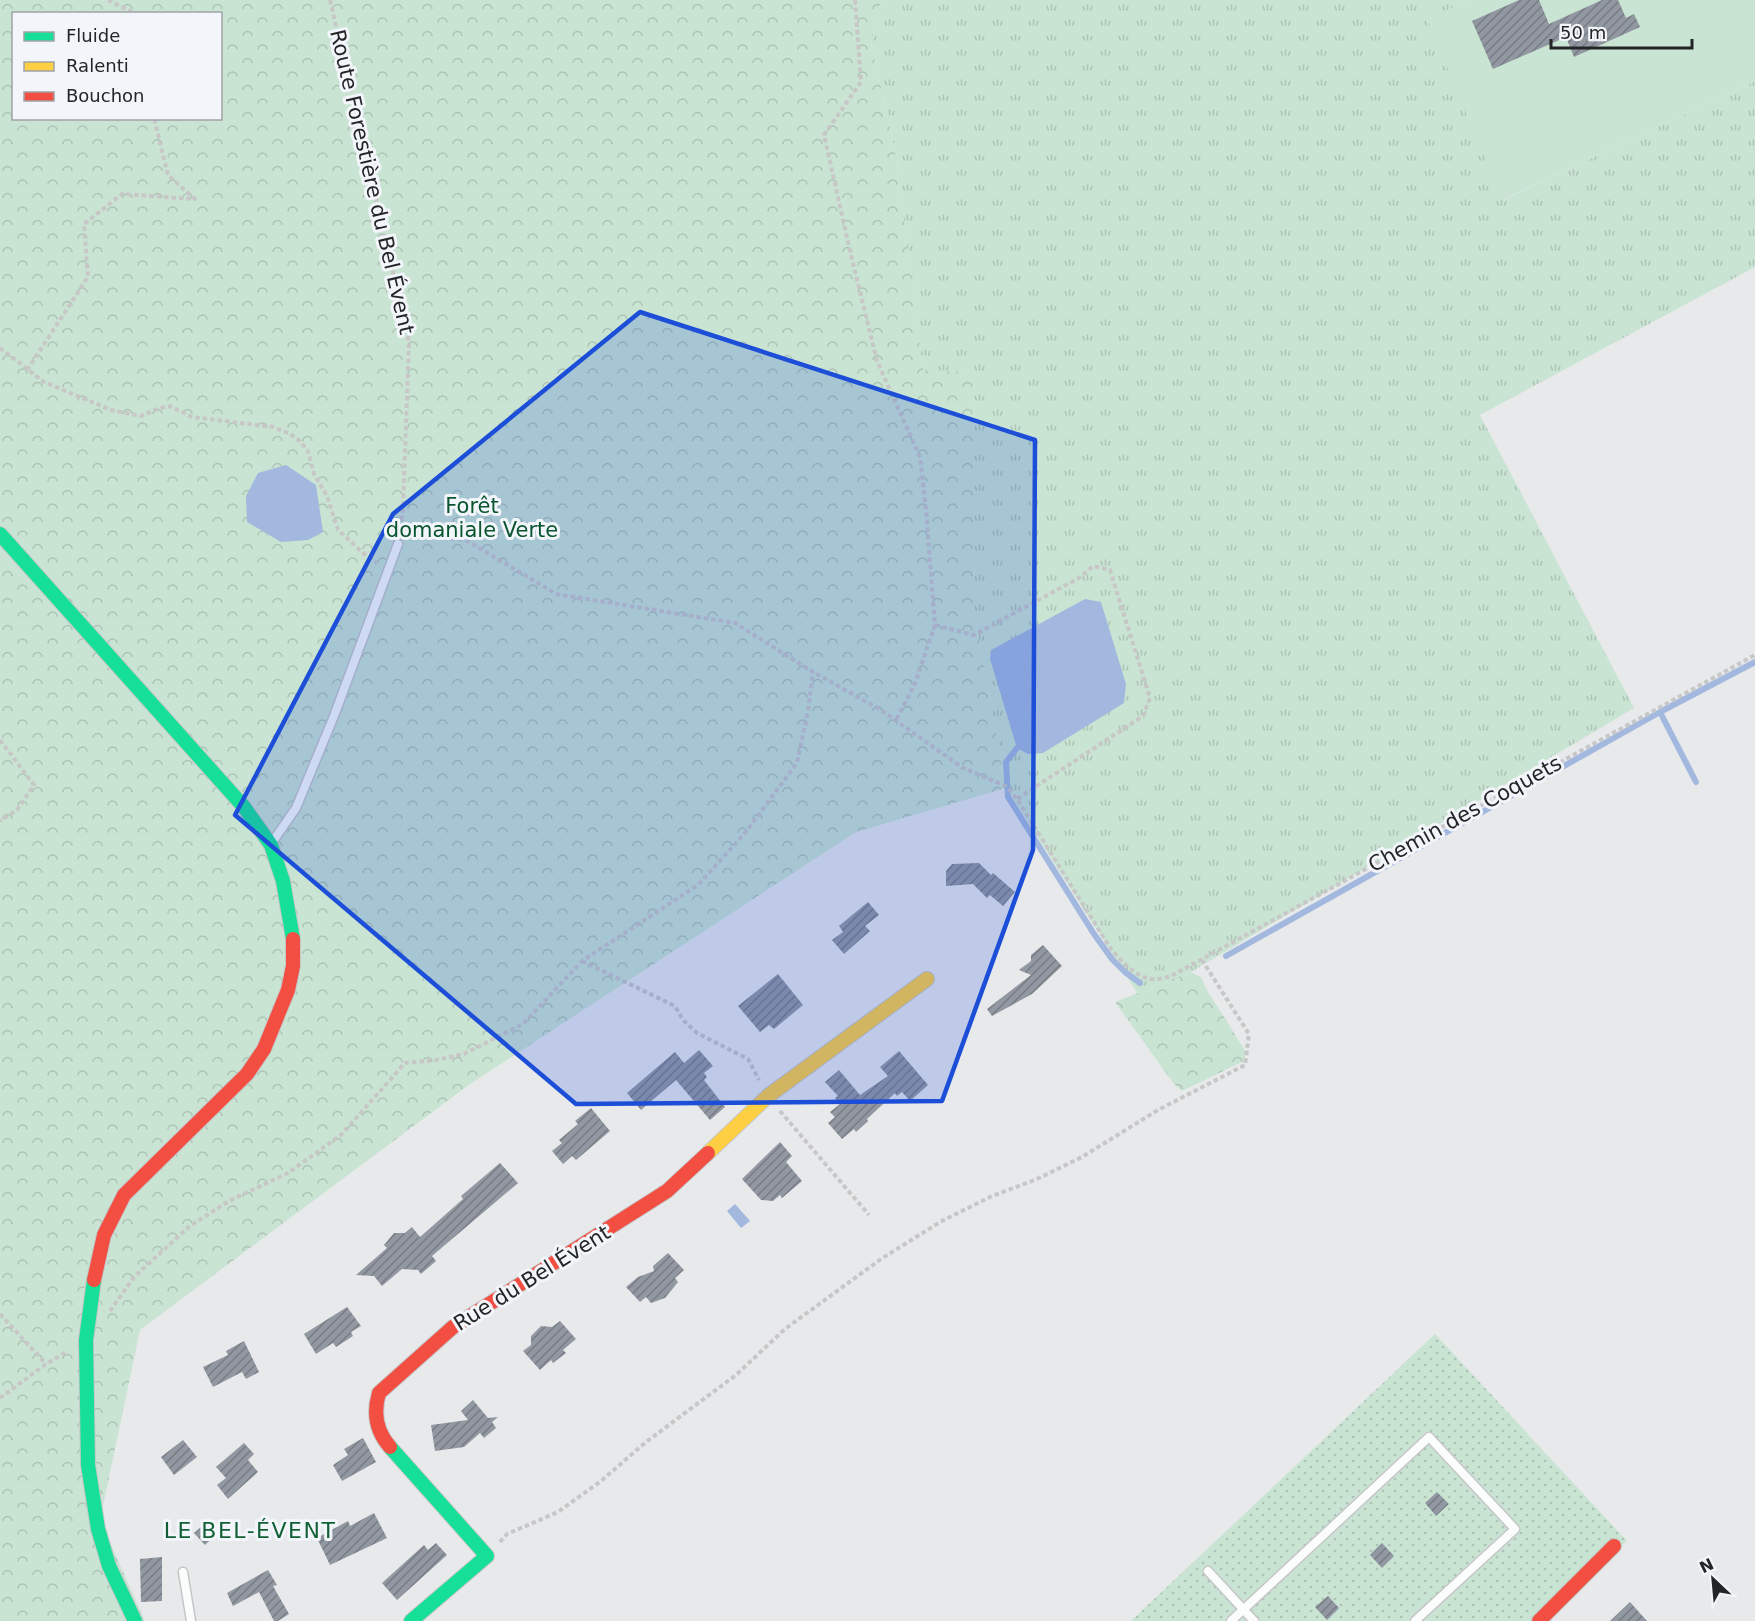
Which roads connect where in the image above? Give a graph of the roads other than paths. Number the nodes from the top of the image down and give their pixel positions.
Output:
1 (0, 534) edge
2 (398, 544) road end
3 (271, 845) junction
4 (927, 979) dead end
5 (1614, 1546) dead end
6 (1209, 1571) dead end
7 (183, 1572) dead end
8 (1243, 1609) junction
9 (135, 1621) edge
10 (190, 1621) edge
11 (411, 1621) edge
12 (1230, 1621) edge
13 (1254, 1621) edge
14 (1415, 1621) edge
15 (1539, 1621) edge

1 - 3 main road
2 - 3 lane
3 - 9 main road
4 - 11 main road, Rue du Bel Évent
5 - 15 main road
6 - 8 lane
7 - 10 lane
8 - 12 lane
8 - 13 lane
8 - 14 lane

